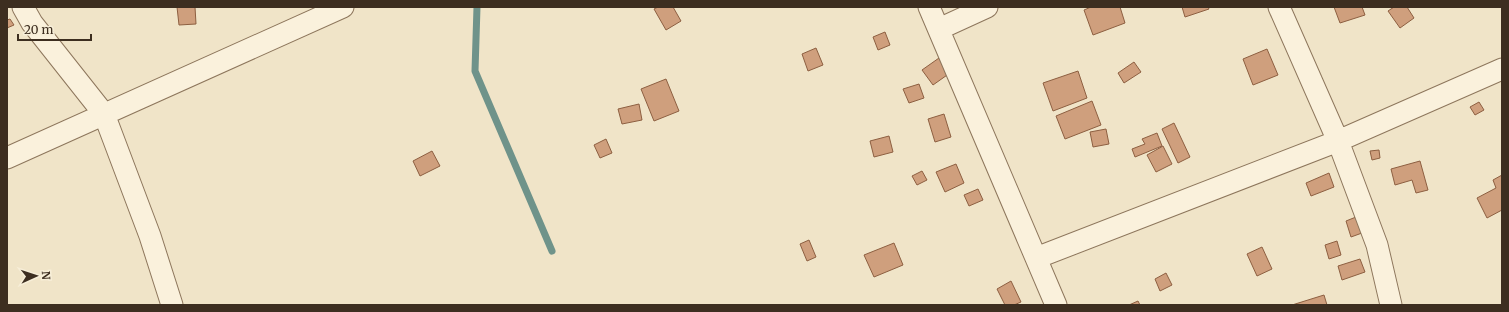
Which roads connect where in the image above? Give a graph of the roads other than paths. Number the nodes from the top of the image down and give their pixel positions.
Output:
1 (23, 7) edge
2 (343, 7) edge
3 (929, 7) edge
4 (987, 7) edge
5 (1279, 7) edge
6 (940, 29) junction
7 (1502, 69) edge
8 (104, 114) junction
9 (1338, 141) junction
10 (7, 158) edge
11 (1036, 258) junction
12 (172, 305) edge
13 (1056, 305) edge
14 (1391, 305) edge

1 - 8 street
2 - 8 street
3 - 6 street
4 - 6 street
5 - 9 street
6 - 11 street
7 - 9 street
8 - 10 street
8 - 12 street
9 - 11 street
9 - 14 street
11 - 13 street

